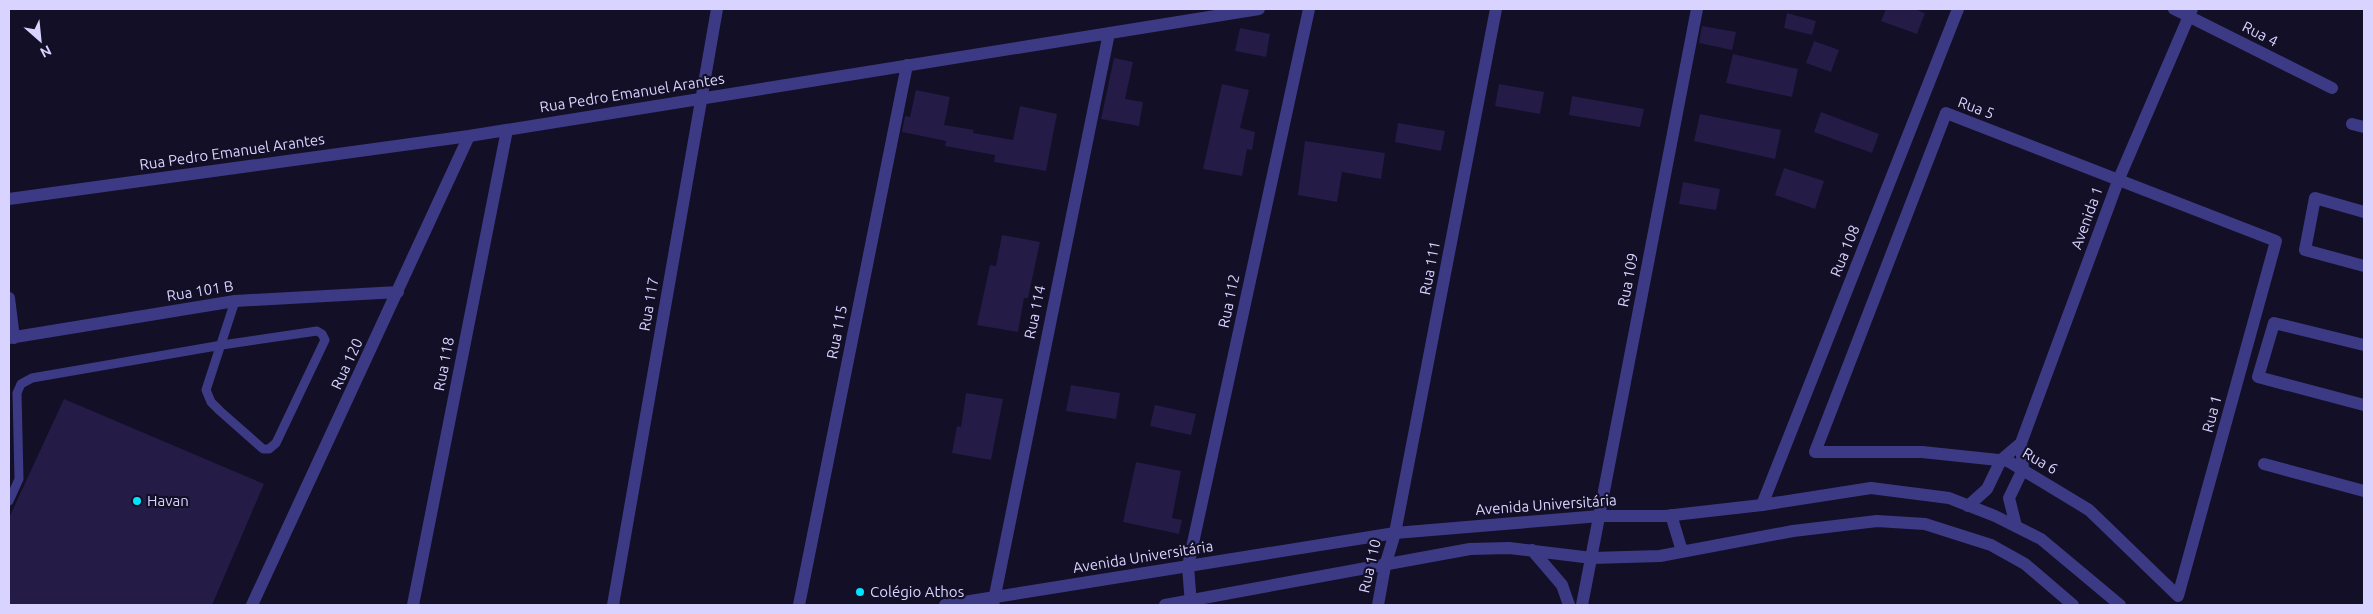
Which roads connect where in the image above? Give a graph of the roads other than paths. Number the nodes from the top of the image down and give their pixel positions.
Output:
1 (717, 9) edge
2 (1259, 9) edge
3 (1308, 9) edge
4 (1496, 9) edge
5 (1697, 9) edge
6 (1958, 9) edge
7 (2174, 9) edge
8 (2190, 12) edge
9 (1109, 33) junction
10 (907, 66) junction
11 (2332, 88) dead end
12 (702, 99) junction
13 (507, 130) junction
14 (469, 136) junction
15 (2118, 181) junction
16 (9, 199) edge
17 (2364, 212) edge
18 (2276, 241) joint
19 (2364, 266) edge
20 (398, 292) junction
21 (9, 298) edge
22 (235, 302) junction
23 (12, 338) edge
24 (222, 345) junction
25 (2364, 345) edge
26 (2364, 405) edge
27 (2021, 443) junction
28 (1814, 452) joint
29 (2001, 460) junction
30 (2264, 464) dead end
31 (2023, 469) junction
32 (2364, 491) edge
33 (9, 501) edge
34 (1762, 505) junction
35 (1968, 506) junction
36 (1671, 515) junction
37 (1600, 516) junction
38 (2016, 526) junction
39 (1395, 533) junction
40 (1532, 550) junction
41 (1682, 552) junction
42 (1592, 558) junction
43 (1188, 566) junction
44 (1385, 566) junction
45 (2178, 596) joint
46 (993, 602) edge
47 (1192, 603) edge
48 (252, 605) edge
49 (413, 605) edge
50 (613, 605) edge
51 (799, 605) edge
52 (945, 605) edge
53 (1165, 605) edge
54 (1378, 605) edge
55 (1569, 605) edge
56 (1582, 605) edge
57 (2074, 605) edge
58 (2120, 605) edge

1 - 12 street, Rua 117
2 - 9 street, Rua Pedro Emanuel Arantes
3 - 43 street, Rua 112
4 - 39 street, Rua 111
5 - 37 street, Rua 109
6 - 34 street, Rua 108
7 - 8 street, Rua 4
8 - 11 street, Rua 4
8 - 15 street, Avenida 1
9 - 10 street, Rua Pedro Emanuel Arantes
9 - 46 street, Rua 114
10 - 12 street, Rua Pedro Emanuel Arantes
10 - 51 street, Rua 115
12 - 13 street, Rua Pedro Emanuel Arantes
12 - 50 street, Rua 117
13 - 14 street, Rua Pedro Emanuel Arantes
13 - 49 street, Rua 118
14 - 16 street, Rua Pedro Emanuel Arantes
14 - 20 street, Rua 120
15 - 18 street, Rua 5
15 - 27 street, Avenida 1
15 - 28 street, Rua 5
17 - 19 street
18 - 45 street, Rua 1
20 - 22 street, Rua 101 B
20 - 48 street, Rua 120
21 - 23 street
22 - 23 street, Rua 101 B
22 - 24 lane
24 - 24 lane
24 - 33 lane
25 - 26 street
27 - 29 street, Avenida 1
27 - 31 street, Avenida 1
28 - 29 street, Rua 6
29 - 31 street, Rua 6
29 - 35 street
30 - 32 street
31 - 38 street
31 - 45 street, Rua 6
34 - 35 street, Avenida Universitária
34 - 36 street, Avenida Universitária
35 - 38 street, Avenida Universitária
36 - 37 street, Avenida Universitária
36 - 41 street
37 - 39 street, Avenida Universitária
37 - 42 street, Rua 109
38 - 58 street, Avenida Universitária
39 - 43 street, Avenida Universitária
39 - 44 street, Rua 110
40 - 42 street
40 - 44 street
40 - 55 street
41 - 42 street
41 - 57 street
42 - 56 street
43 - 46 street, Avenida Universitária
43 - 47 street, Rua 112
44 - 47 street
44 - 54 street, Rua 110
46 - 52 street, Avenida Universitária
47 - 53 street

